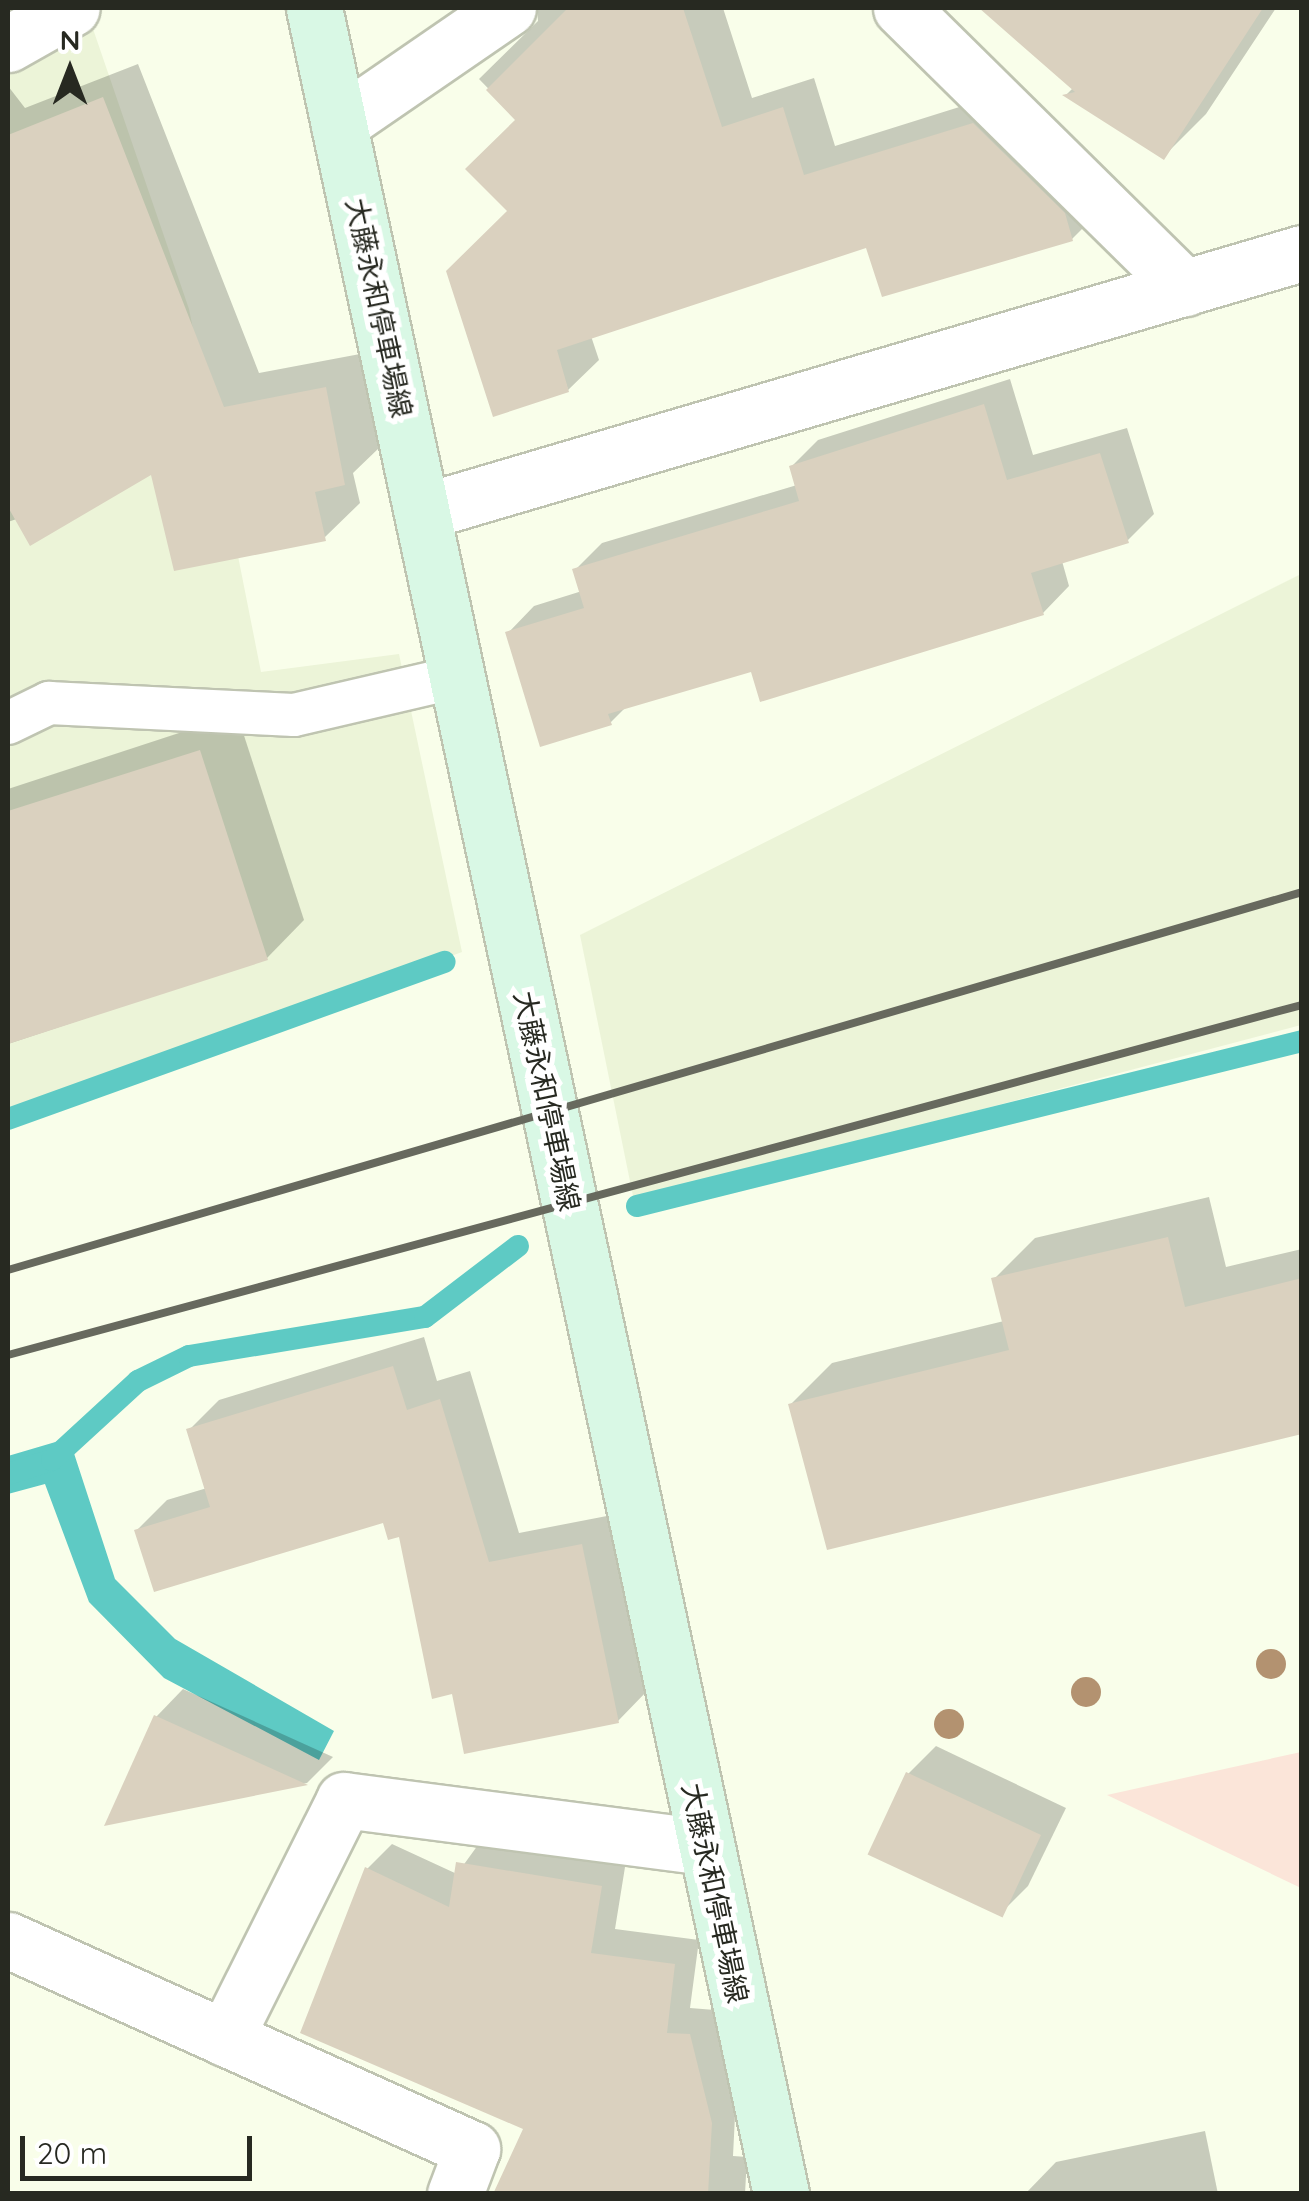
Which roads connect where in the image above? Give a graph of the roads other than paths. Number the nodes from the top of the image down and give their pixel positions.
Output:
1 (72, 8) edge
2 (314, 8) edge
3 (508, 8) edge
4 (901, 8) edge
5 (8, 44) edge
6 (340, 124) junction
7 (1302, 253) edge
8 (1185, 288) junction
9 (422, 512) junction
10 (457, 677) junction
11 (8, 723) edge
12 (705, 1847) junction
13 (8, 1940) edge
14 (225, 2038) junction
15 (455, 2194) edge
16 (781, 2194) edge

1 - 5 street
2 - 6 main road, 大藤永和停車場線
3 - 6 street
4 - 8 street
6 - 9 main road, 大藤永和停車場線
7 - 8 street
8 - 9 street
9 - 10 main road, 大藤永和停車場線
10 - 11 lane
10 - 12 main road, 大藤永和停車場線
12 - 14 street
12 - 16 main road, 大藤永和停車場線
13 - 14 street
14 - 15 street

